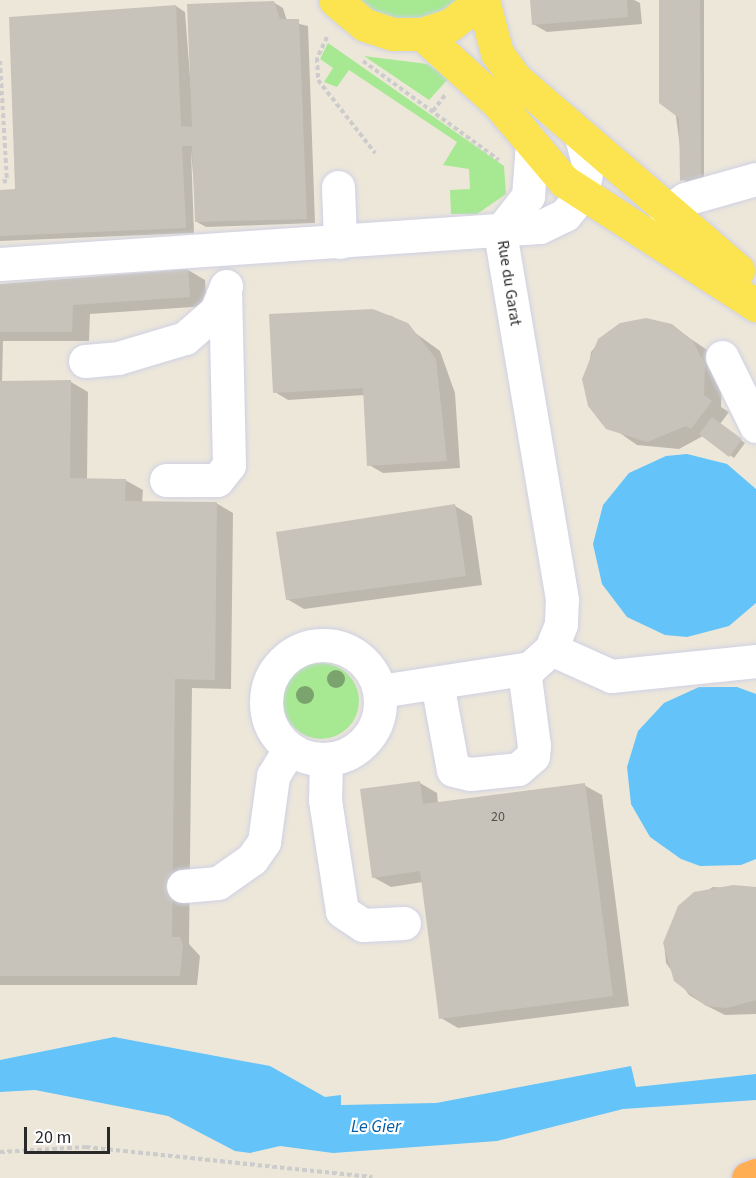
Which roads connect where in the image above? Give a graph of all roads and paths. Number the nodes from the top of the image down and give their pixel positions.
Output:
1 (483, 0) edge
2 (332, 3) edge
3 (422, 34) junction
4 (327, 37) dead end
5 (363, 61) dead end
6 (0, 62) edge
7 (452, 85) dead end
8 (433, 111) junction
9 (0, 134) edge
10 (6, 134) junction
11 (581, 136) junction
12 (532, 144) junction
13 (375, 153) dead end
14 (507, 166) dead end
15 (756, 179) edge
16 (0, 182) edge
17 (338, 187) dead end
18 (582, 194) junction
19 (666, 212) junction
20 (500, 232) junction
21 (340, 242) junction
22 (226, 249) junction
23 (0, 264) edge
24 (756, 283) edge
25 (225, 291) junction
26 (756, 305) edge
27 (722, 357) dead end
28 (85, 361) dead end
29 (756, 426) edge
30 (166, 480) dead end
31 (551, 649) junction
32 (756, 661) edge
33 (524, 670) junction
34 (437, 683) junction
35 (380, 691) junction
36 (289, 748) junction
37 (326, 760) junction
38 (183, 886) dead end
39 (404, 923) dead end
40 (0, 1152) edge
41 (756, 1175) edge
42 (372, 1177) edge
43 (748, 1178) edge

1 - 3 main road
1 - 11 main road
2 - 3 main road
3 - 12 main road
4 - 13 path
5 - 8 path
6 - 10 path
7 - 8 path
8 - 14 path
9 - 10 path
10 - 16 path
11 - 18 street
11 - 19 main road
12 - 18 main road
12 - 20 street
15 - 19 street
17 - 21 street
18 - 20 street
18 - 26 main road
19 - 24 main road
20 - 21 street, Rue du Garat
20 - 31 street, Rue du Garat
21 - 22 street, Rue du Garat
22 - 23 street, Rue du Garat
22 - 25 street
25 - 28 street
25 - 30 street
27 - 29 street
31 - 32 street
31 - 33 street
33 - 34 street
33 - 34 street
34 - 35 street
35 - 36 street
35 - 37 street
36 - 37 street
36 - 38 street
37 - 39 street
40 - 42 path
41 - 43 highway

